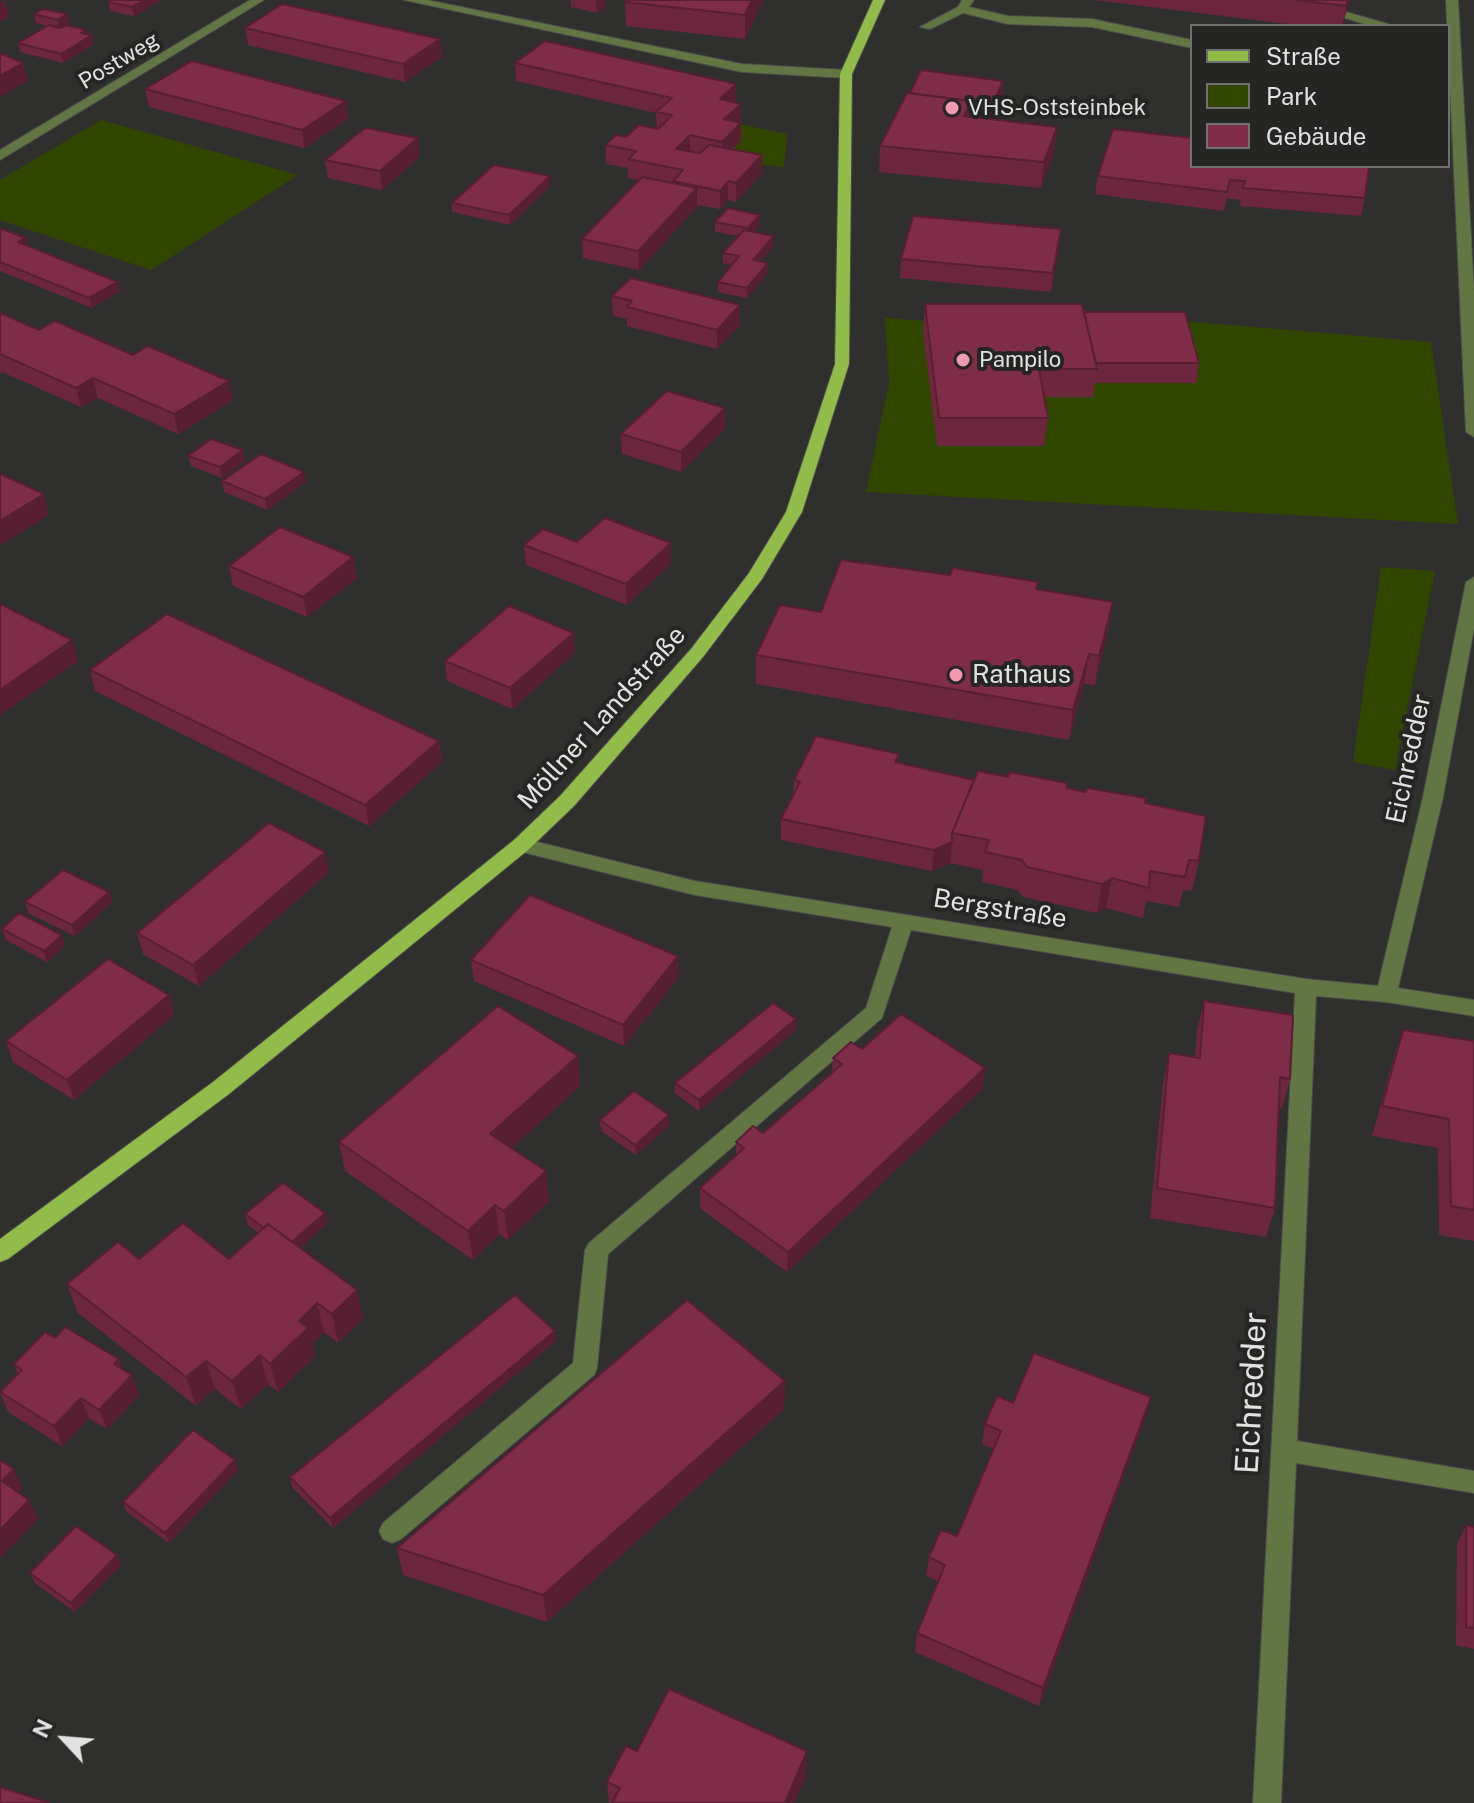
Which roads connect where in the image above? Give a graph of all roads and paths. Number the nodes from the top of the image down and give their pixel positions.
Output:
1 (258, 0) edge
2 (410, 0) edge
3 (879, 0) edge
4 (1452, 0) edge
5 (965, 4) edge
6 (1346, 15) edge
7 (1377, 24) edge
8 (926, 27) dead end
9 (1451, 35) edge
10 (1190, 44) edge
11 (846, 74) junction
12 (1453, 103) edge
13 (1453, 154) edge
14 (0, 156) edge
15 (1474, 432) edge
16 (1474, 582) edge
17 (521, 845) junction
18 (904, 922) junction
19 (1306, 987) junction
20 (1386, 994) junction
21 (1474, 1008) edge
22 (0, 1252) edge
23 (1284, 1450) junction
24 (1474, 1482) edge
25 (392, 1531) dead end
26 (1267, 1803) edge

1 - 14 street, Postweg
2 - 11 street
3 - 11 main road, Möllner Landstraße
4 - 9 street
5 - 8 street
5 - 10 street
6 - 7 street
9 - 12 street
11 - 17 main road, Möllner Landstraße
12 - 13 street
13 - 15 street
16 - 20 street, Eichredder
17 - 18 street, Bergstraße
17 - 22 main road, Möllner Landstraße
18 - 19 street, Bergstraße
18 - 25 street
19 - 20 street, Bergstraße
19 - 23 street, Eichredder
20 - 21 street, Bergstraße
23 - 24 street
23 - 26 street, Eichredder

